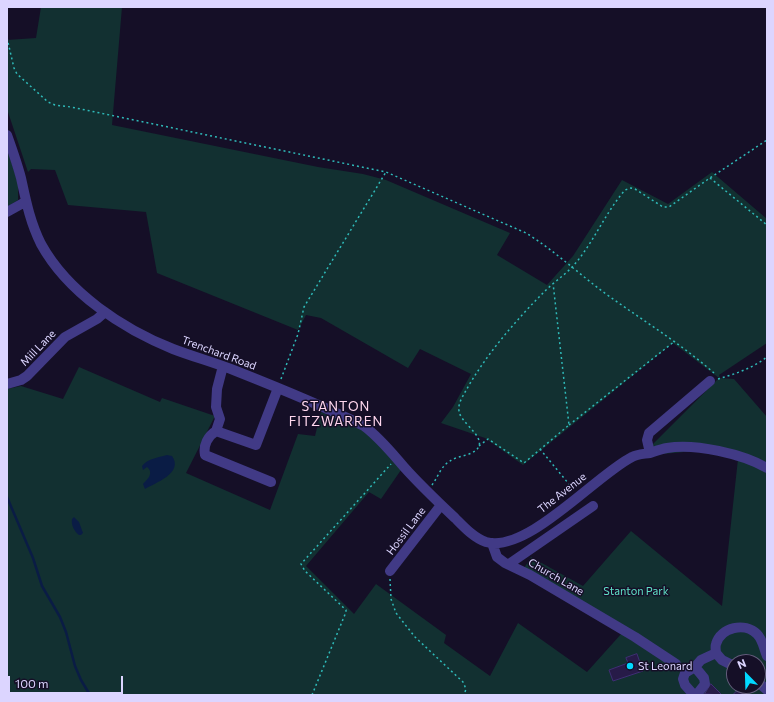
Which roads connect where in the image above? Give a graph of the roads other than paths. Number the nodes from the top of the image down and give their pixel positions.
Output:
1 (7, 135) edge
2 (25, 202) junction
3 (7, 212) edge
4 (105, 312) junction
5 (223, 366) junction
6 (715, 380) road end
7 (7, 384) edge
8 (278, 388) junction
9 (216, 431) junction
10 (650, 453) junction
11 (767, 468) edge
12 (271, 482) dead end
13 (441, 505) junction
14 (594, 506) dead end
15 (489, 542) junction
16 (509, 564) junction
17 (390, 571) road end
18 (716, 653) junction
19 (767, 656) edge
20 (726, 662) edge
21 (676, 664) dead end
22 (695, 668) dead end

1 - 2 street, Trenchard Road
2 - 3 street
2 - 4 street, Trenchard Road
4 - 5 street, Trenchard Road
4 - 7 street, Mill Lane
5 - 8 street, Trenchard Road
5 - 9 street
6 - 10 street
8 - 9 street
8 - 13 street, Trenchard Road
9 - 12 street
10 - 11 street, The Avenue
10 - 15 street, The Avenue
13 - 15 street, Trenchard Road
13 - 17 street, Hossil Lane
14 - 16 street
15 - 16 street, Church Lane
16 - 21 street, Church Lane
18 - 19 street
18 - 20 street
18 - 22 street

